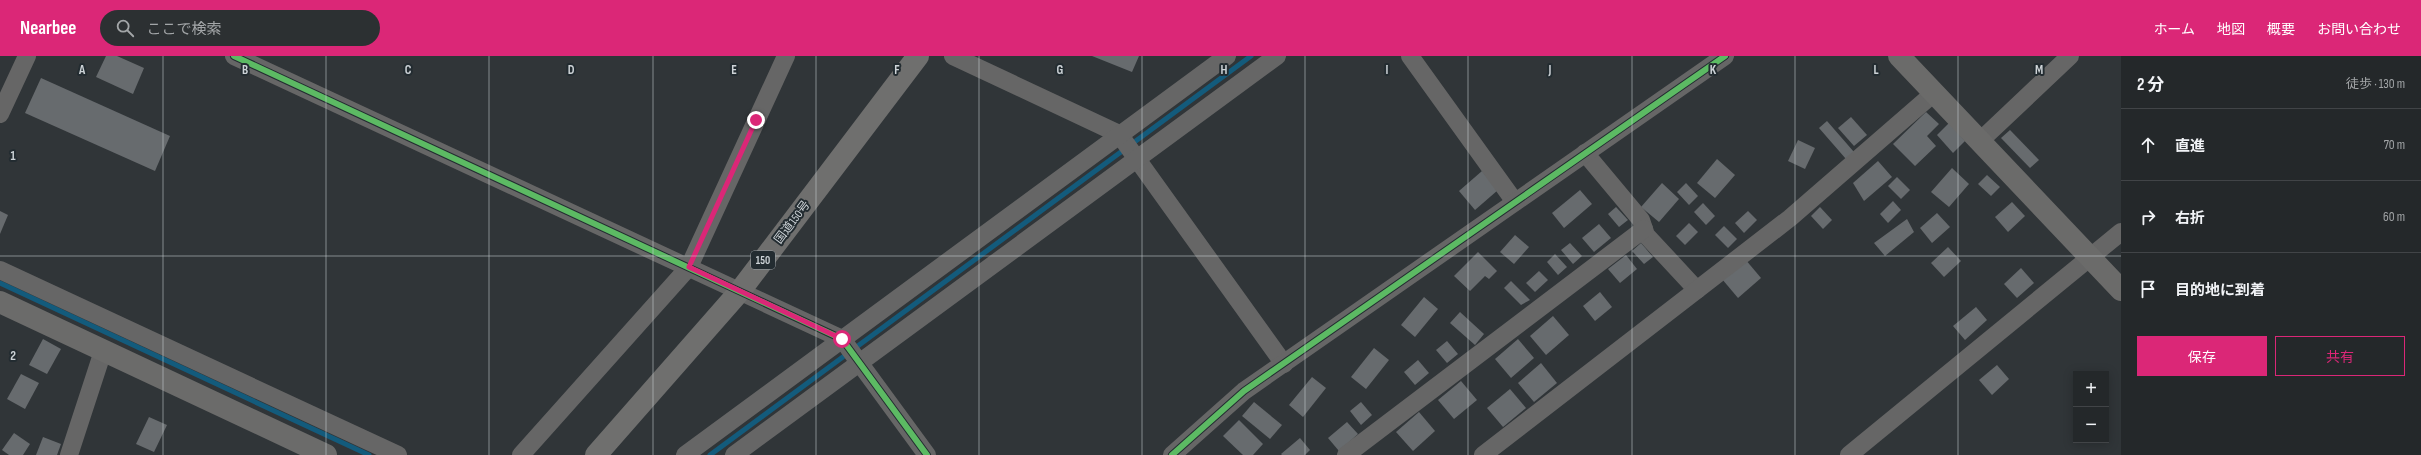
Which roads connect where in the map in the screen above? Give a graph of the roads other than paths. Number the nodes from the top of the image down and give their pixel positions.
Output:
1 (27, 56) edge
2 (234, 56) edge
3 (786, 56) edge
4 (918, 56) edge
5 (953, 56) edge
6 (1227, 56) edge
7 (1277, 56) edge
8 (1410, 56) edge
9 (1725, 56) edge
10 (1899, 56) edge
11 (2070, 56) edge
12 (1934, 93) junction
13 (0, 114) edge
14 (1119, 134) junction
15 (1980, 141) junction
16 (1586, 153) junction
17 (1136, 158) junction
18 (1515, 202) junction
19 (1644, 229) junction
20 (2121, 232) edge
21 (2091, 258) junction
22 (689, 267) junction
23 (0, 270) edge
24 (1697, 290) junction
25 (2121, 290) edge
26 (740, 291) junction
27 (0, 302) edge
28 (842, 339) junction
29 (103, 350) junction
30 (860, 363) junction
31 (1284, 364) junction
32 (1365, 450) edge
33 (69, 455) edge
34 (326, 455) edge
35 (398, 455) edge
36 (521, 455) edge
37 (596, 455) edge
38 (685, 455) edge
39 (734, 455) edge
40 (927, 455) edge
41 (1172, 455) edge
42 (1346, 455) edge
43 (1483, 455) edge
44 (1849, 455) edge

1 - 13 street
2 - 22 street
3 - 22 street
4 - 26 highway, 国道150号 / 150
5 - 14 street
6 - 14 street
7 - 17 street
8 - 18 street
9 - 16 street
10 - 12 street
11 - 15 street
12 - 15 street
12 - 24 street
14 - 17 street
14 - 28 street
15 - 21 street
16 - 18 street
16 - 19 street
17 - 30 street
17 - 31 street
18 - 31 street
19 - 24 street
19 - 32 street
20 - 21 street
21 - 25 street
21 - 44 street
22 - 26 street
22 - 36 street
23 - 35 street
24 - 43 street
26 - 28 street
26 - 37 highway, 国道150号 / 150
27 - 29 street
28 - 30 street
28 - 38 street
29 - 33 street
29 - 34 street
30 - 39 street
30 - 40 street
31 - 41 street
32 - 42 street

